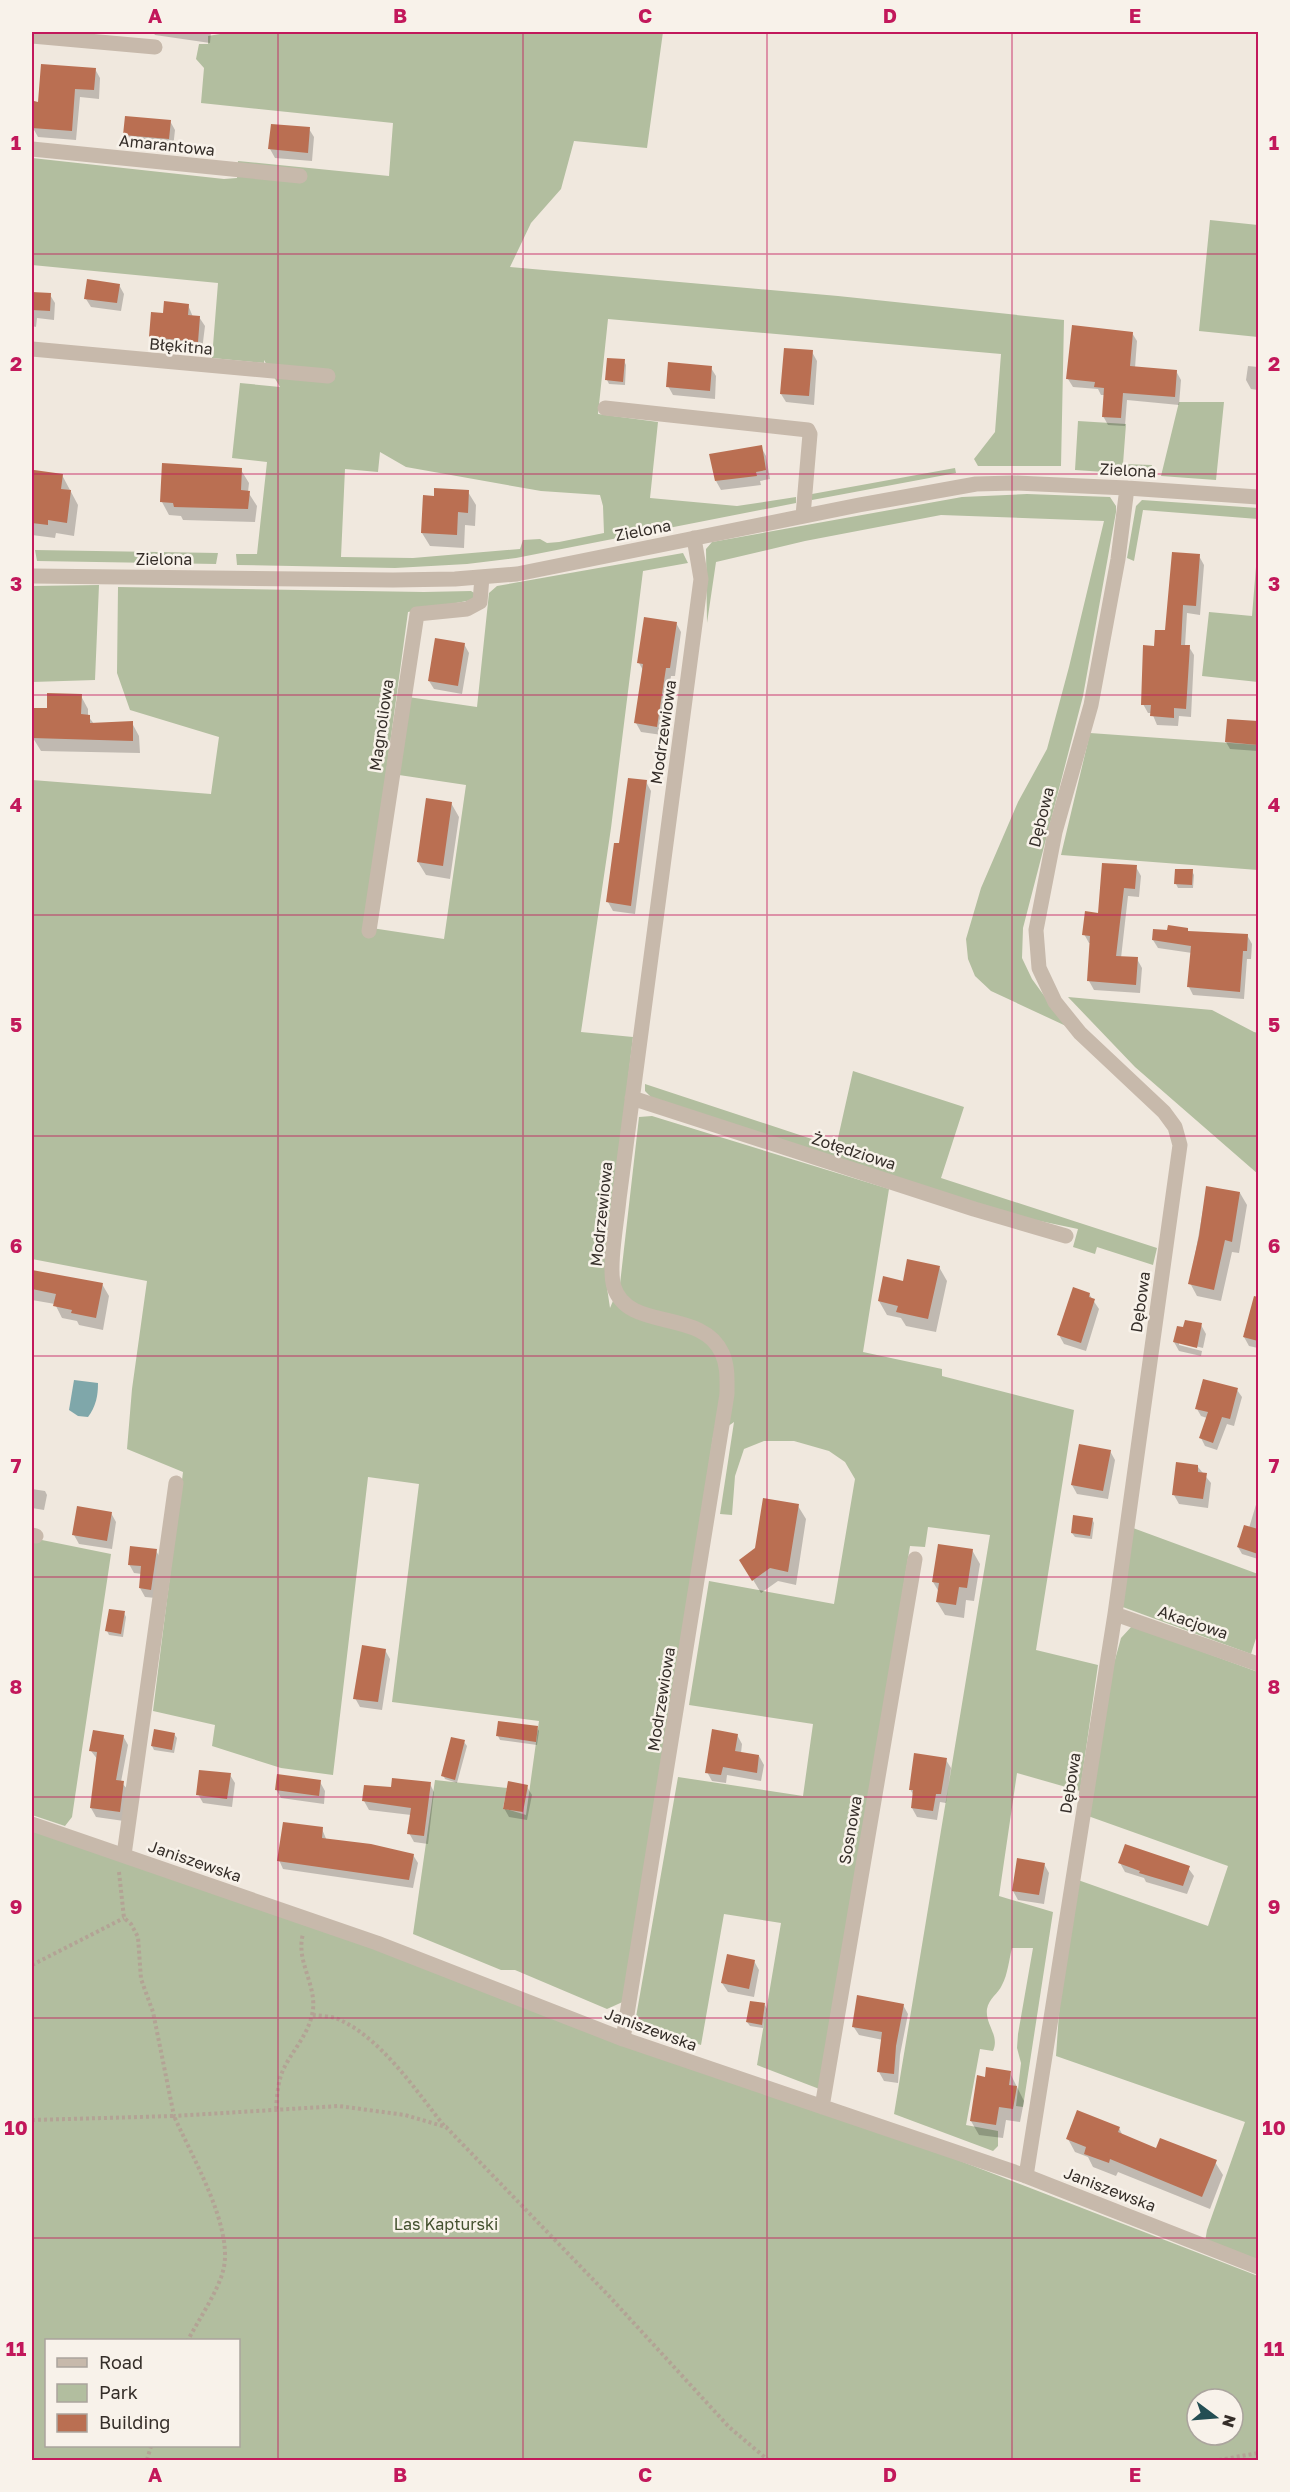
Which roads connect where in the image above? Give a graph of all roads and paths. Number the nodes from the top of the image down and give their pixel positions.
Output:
1 (32, 36) edge
2 (155, 47) dead end
3 (32, 149) edge
4 (300, 176) dead end
5 (32, 349) edge
6 (328, 376) dead end
7 (605, 408) dead end
8 (1127, 488) junction
9 (1258, 497) edge
10 (803, 516) junction
11 (694, 538) junction
12 (32, 576) edge
13 (482, 577) junction
14 (369, 931) dead end
15 (632, 1098) junction
16 (1066, 1236) dead end
17 (176, 1483) dead end
18 (915, 1559) dead end
19 (1115, 1614) junction
20 (1258, 1664) edge
21 (32, 1824) edge
22 (121, 1854) junction
23 (124, 1918) junction
24 (308, 1919) junction
25 (32, 1965) edge
26 (312, 2015) junction
27 (623, 2039) junction
28 (822, 2107) junction
29 (276, 2109) junction
30 (174, 2116) junction
31 (32, 2120) edge
32 (446, 2127) junction
33 (1026, 2176) junction
34 (1258, 2267) edge
35 (189, 2339) edge
36 (1258, 2452) edge
37 (768, 2460) edge
38 (1219, 2460) edge

1 - 2 street
3 - 4 street, Amarantowa
5 - 6 street, Błękitna
7 - 10 street
8 - 9 street, Zielona
8 - 10 street, Zielona
8 - 19 street, Dębowa
10 - 11 street, Zielona
11 - 13 street, Zielona
11 - 15 street, Modrzewiowa
12 - 13 street, Zielona
13 - 14 street, Magnoliowa
15 - 16 street, Żołędziowa
15 - 27 street, Modrzewiowa
17 - 22 street
18 - 28 street, Sosnowa
19 - 20 street, Akacjowa
19 - 33 street, Dębowa
21 - 22 street, Janiszewska
22 - 23 path
22 - 24 street, Janiszewska
23 - 25 path
23 - 30 path
24 - 26 path
24 - 27 street, Janiszewska
26 - 29 path
26 - 32 path
27 - 28 street, Janiszewska
28 - 33 street, Janiszewska
29 - 30 path
29 - 32 path
30 - 31 path
30 - 35 path
32 - 37 path
33 - 34 street, Janiszewska
36 - 38 path

